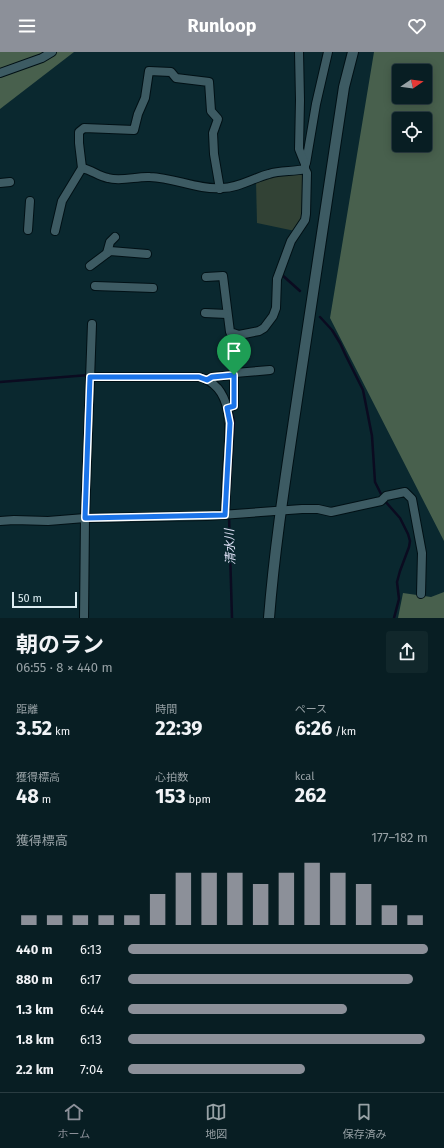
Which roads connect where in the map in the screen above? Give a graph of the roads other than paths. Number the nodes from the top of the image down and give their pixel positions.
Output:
1 (52, 52) edge
2 (299, 52) edge
3 (328, 52) edge
4 (353, 52) edge
5 (0, 73) edge
6 (305, 167) junction
7 (82, 168) junction
8 (10, 182) dead end
9 (0, 183) edge
10 (220, 189) junction
11 (30, 201) dead end
12 (28, 230) dead end
13 (55, 231) dead end
14 (114, 237) dead end
15 (107, 253) junction
16 (147, 254) dead end
17 (90, 266) dead end
18 (206, 277) dead end
19 (95, 286) dead end
20 (153, 288) dead end
21 (205, 313) dead end
22 (227, 314) junction
23 (92, 324) dead end
24 (239, 335) junction
25 (270, 370) dead end
26 (234, 374) junction
27 (90, 377) junction
28 (209, 378) junction
29 (230, 407) junction
30 (280, 511) junction
31 (225, 515) junction
32 (85, 518) junction
33 (0, 521) edge
34 (421, 594) dead end
35 (84, 618) edge
36 (269, 618) edge

1 - 5 street
2 - 6 street
3 - 6 street
4 - 30 street
6 - 10 street
6 - 24 street
7 - 10 street
7 - 10 street
7 - 13 street
8 - 9 street
11 - 12 street
14 - 15 street
15 - 16 street
15 - 17 street
18 - 22 street
19 - 20 street
21 - 22 street
22 - 24 street
23 - 27 street
24 - 26 street
25 - 26 street
26 - 28 street
26 - 29 street
27 - 28 street
27 - 32 street
28 - 29 street
29 - 31 street
30 - 31 street
30 - 34 street
30 - 36 street
31 - 32 street
32 - 33 street
32 - 35 street

